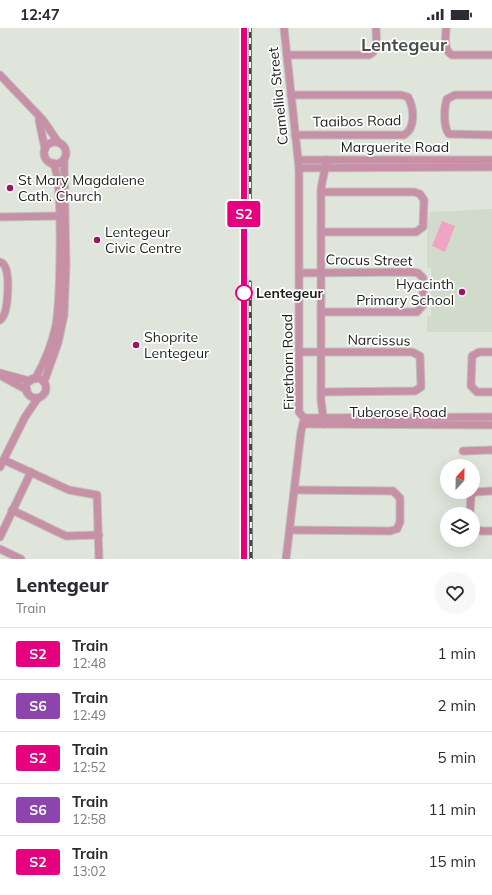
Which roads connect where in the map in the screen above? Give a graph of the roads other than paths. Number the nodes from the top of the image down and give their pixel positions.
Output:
1 (284, 28) edge
2 (376, 28) edge
3 (446, 28) edge
4 (287, 55) junction
5 (492, 55) edge
6 (2, 79) edge
7 (492, 95) edge
8 (291, 96) junction
9 (37, 115) junction
10 (295, 135) junction
11 (492, 135) edge
12 (58, 142) junction
13 (45, 149) junction
14 (64, 160) junction
15 (492, 160) edge
16 (53, 164) junction
17 (299, 164) junction
18 (326, 164) junction
19 (492, 168) edge
20 (321, 192) junction
21 (59, 216) junction
22 (0, 217) edge
23 (321, 232) junction
24 (0, 262) edge
25 (321, 272) junction
26 (300, 273) junction
27 (66, 286) junction
28 (58, 290) junction
29 (321, 312) junction
30 (0, 320) edge
31 (301, 352) junction
32 (492, 352) edge
33 (321, 353) junction
34 (0, 374) edge
35 (32, 380) junction
36 (44, 382) junction
37 (28, 392) junction
38 (321, 392) junction
39 (492, 392) edge
40 (38, 398) junction
41 (25, 416) junction
42 (492, 416) edge
43 (304, 421) junction
44 (324, 421) junction
45 (492, 426) edge
46 (463, 450) dead end
47 (492, 450) edge
48 (4, 460) junction
49 (0, 467) edge
50 (31, 472) junction
51 (295, 490) junction
52 (492, 491) edge
53 (470, 507) edge
54 (12, 510) junction
55 (290, 530) junction
56 (480, 530) edge
57 (492, 531) edge
58 (99, 535) junction
59 (0, 537) edge
60 (0, 549) edge
61 (22, 559) edge
62 (99, 559) edge
63 (286, 559) edge

1 - 4 street, Camellia Street
2 - 4 street
3 - 5 street
4 - 8 street, Camellia Street
6 - 9 street
7 - 11 street
8 - 10 street, Camellia Street
8 - 10 street, Taaibos Road
9 - 12 street
9 - 13 street
10 - 17 street, Camellia Street
12 - 13 street
12 - 14 street
13 - 16 street
14 - 16 street
14 - 27 street
15 - 18 street, Marguerite Road
16 - 21 street
17 - 18 street, Marguerite Road
17 - 26 street, Firethorn Road
18 - 19 street, Marguerite Road
18 - 20 street
20 - 23 street
20 - 23 street
21 - 22 street
21 - 28 street
23 - 25 street
24 - 30 street
25 - 26 street, Crocus Street
25 - 29 street
25 - 29 street, Crocus Street
26 - 31 street, Firethorn Road
27 - 28 street
27 - 36 street
28 - 35 street
29 - 33 street
31 - 33 street, Narcissus
31 - 43 street, Firethorn Road
32 - 39 street
33 - 38 street
33 - 38 street, Narcissus
34 - 35 street
34 - 37 street
35 - 36 street
35 - 37 street
36 - 40 street
37 - 40 street
37 - 41 street
38 - 44 street
40 - 41 street
41 - 48 street
42 - 44 street, Tuberose Road
43 - 44 street, Tuberose Road
43 - 51 street
44 - 45 street, Tuberose Road
46 - 47 street
48 - 49 street
48 - 50 street
50 - 54 street
50 - 58 street
51 - 55 street
51 - 55 street
52 - 53 street
54 - 58 street
54 - 59 street
55 - 63 street
56 - 57 street
58 - 62 street
60 - 61 street

